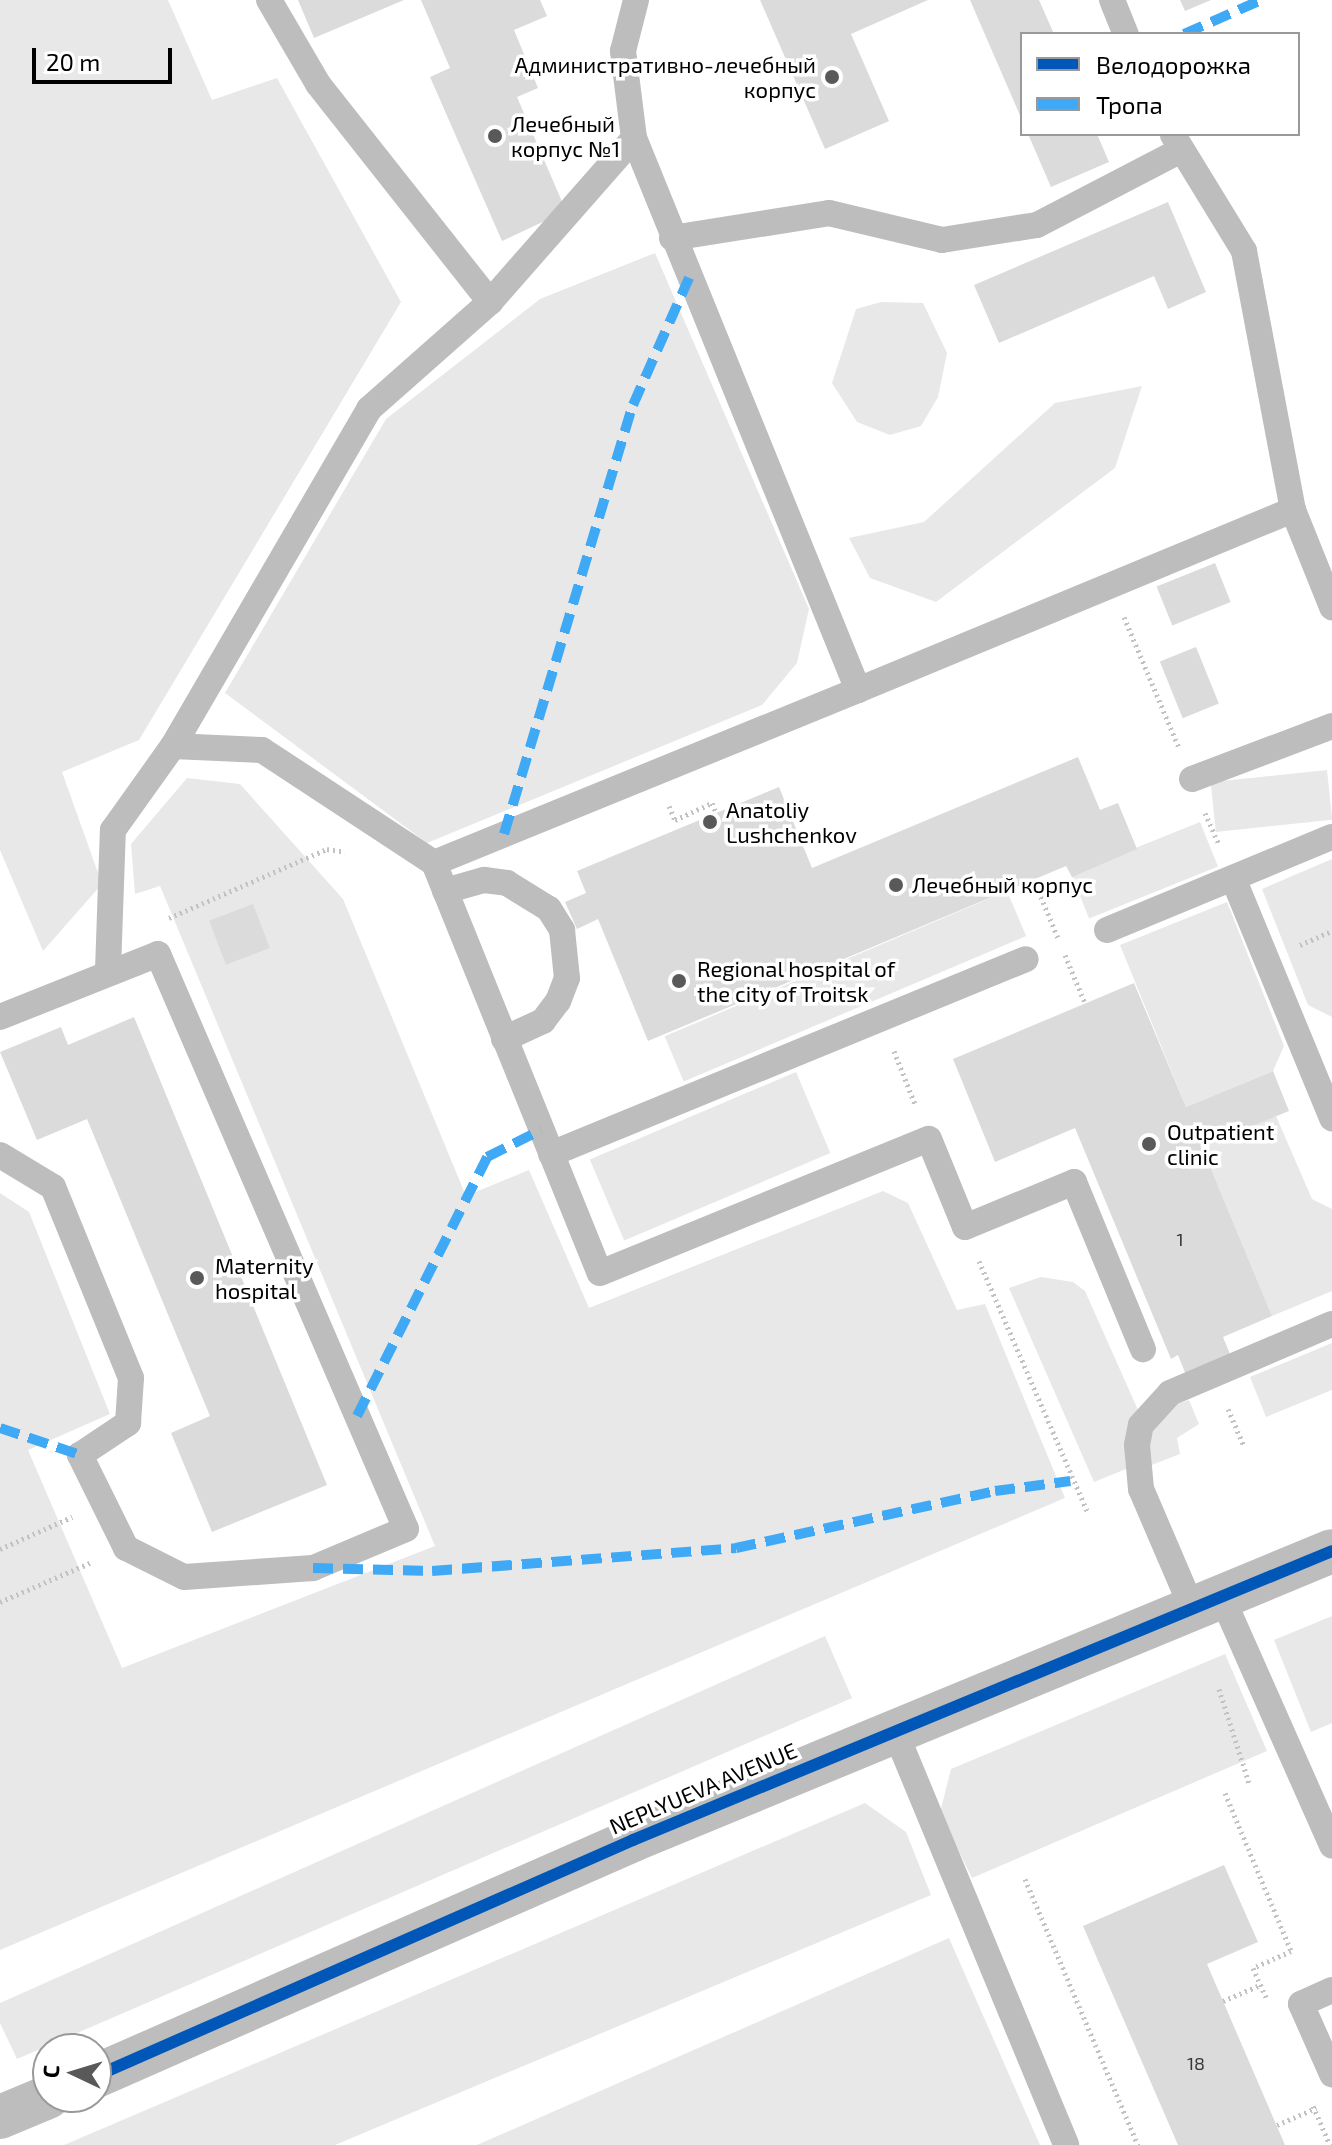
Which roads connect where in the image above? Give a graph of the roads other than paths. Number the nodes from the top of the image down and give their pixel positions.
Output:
1 (269, 0) edge
2 (636, 0) edge
3 (1112, 0) edge
4 (1125, 32) edge
5 (634, 138) junction
6 (1177, 142) edge
7 (672, 238) junction
8 (490, 302) junction
9 (1293, 510) junction
10 (1332, 607) edge
11 (858, 690) junction
12 (1332, 726) edge
13 (173, 746) junction
14 (1192, 779) road end
15 (1332, 837) edge
16 (434, 863) junction
17 (1233, 878) junction
18 (445, 891) junction
19 (1107, 930) dead end
20 (1026, 959) dead end
21 (108, 970) junction
22 (0, 1017) edge
23 (504, 1039) junction
24 (1331, 1113) edge
25 (551, 1154) junction
26 (0, 1155) edge
27 (1332, 1324) edge
28 (1143, 1349) dead end
29 (1332, 1551) edge
30 (1207, 1602) junction
31 (894, 1729) junction
32 (1332, 1846) edge
33 (1332, 1990) edge
34 (112, 2069) edge
35 (1332, 2074) edge
36 (32, 2104) edge
37 (0, 2117) edge
38 (1066, 2145) edge

1 - 8 lane
2 - 5 lane
3 - 4 lane
5 - 7 lane
5 - 8 lane
6 - 7 lane
6 - 9 lane
7 - 11 lane
8 - 13 lane
9 - 10 lane
9 - 11 lane
11 - 16 lane
12 - 14 lane
13 - 16 lane
13 - 21 lane
15 - 17 lane
16 - 18 lane
17 - 19 lane
17 - 24 lane
18 - 23 lane
18 - 23 lane
20 - 25 lane
21 - 22 lane
21 - 26 lane
23 - 25 lane
25 - 28 lane
27 - 30 lane
29 - 30 street, NEPLYUEVA AVENUE
30 - 31 street, NEPLYUEVA AVENUE
30 - 32 lane
31 - 34 street, NEPLYUEVA AVENUE
31 - 38 lane
33 - 35 lane
36 - 37 street

